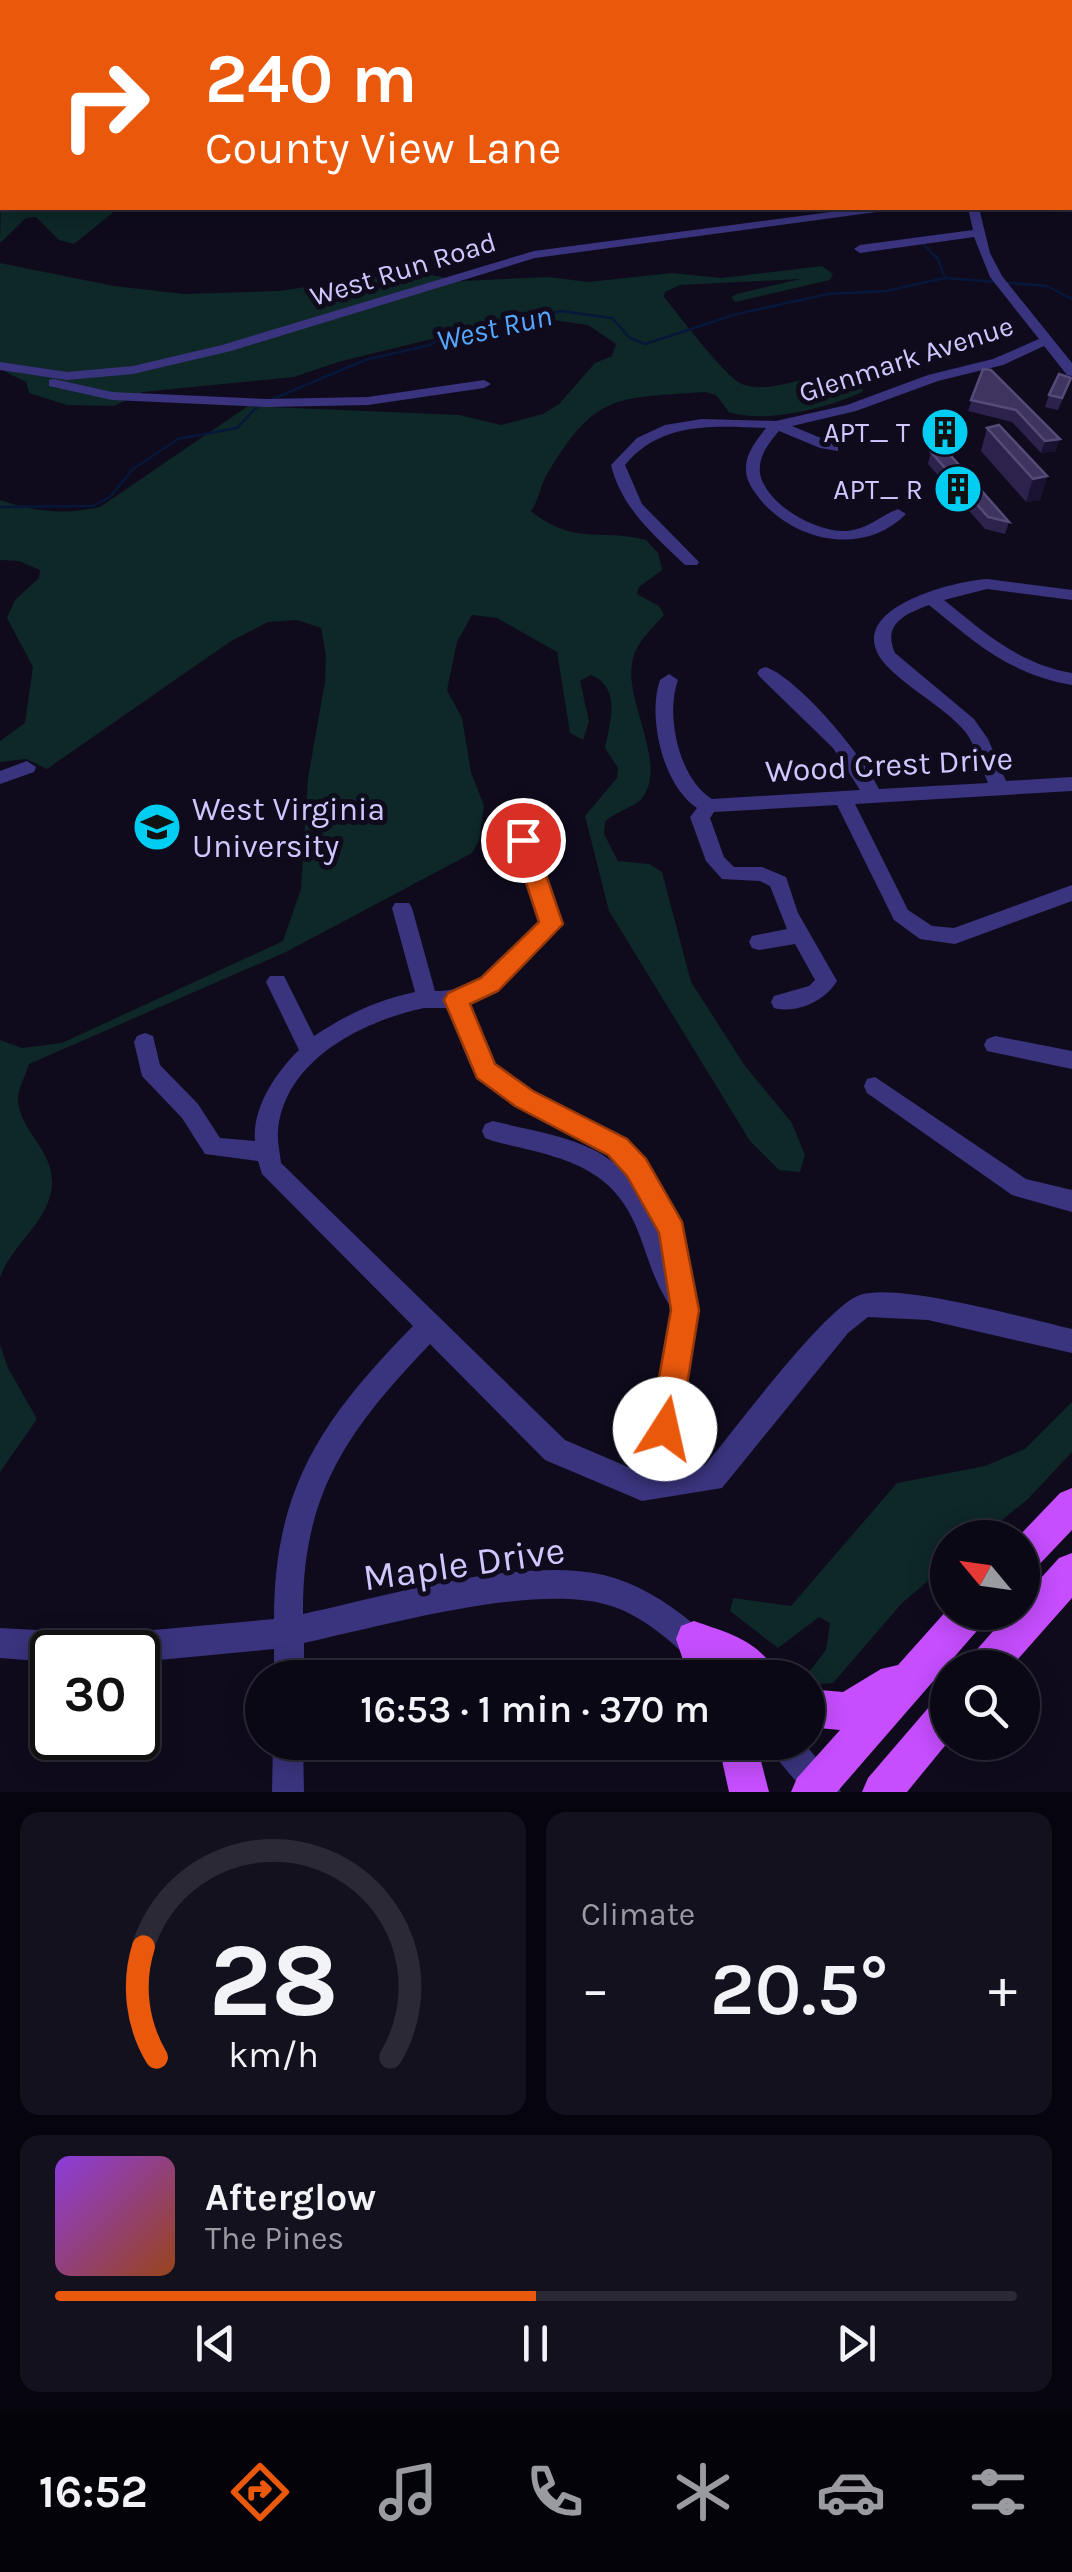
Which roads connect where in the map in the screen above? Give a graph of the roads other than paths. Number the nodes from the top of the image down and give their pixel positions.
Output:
1 (869, 210) edge
2 (973, 210) edge
3 (979, 233) junction
4 (860, 249) dead end
5 (1045, 341) junction
6 (2, 367) edge
7 (1072, 372) edge
8 (484, 384) dead end
9 (776, 425) junction
10 (832, 448) dead end
11 (898, 514) dead end
12 (690, 562) dead end
13 (1072, 594) edge
14 (932, 599) junction
15 (766, 673) dead end
16 (1072, 678) edge
17 (669, 680) dead end
18 (27, 767) dead end
19 (0, 778) edge
20 (1072, 784) edge
21 (1000, 789) junction
22 (872, 795) junction
23 (842, 797) junction
24 (709, 806) junction
25 (523, 840) dead end
26 (1072, 893) edge
27 (402, 908) dead end
28 (800, 935) junction
29 (759, 942) dead end
30 (277, 982) dead end
31 (427, 999) junction
32 (456, 1000) junction
33 (782, 1002) dead end
34 (145, 1042) dead end
35 (995, 1045) dead end
36 (310, 1051) junction
37 (1072, 1060) edge
38 (875, 1086) dead end
39 (493, 1131) dead end
40 (265, 1152) junction
41 (1072, 1202) edge
42 (685, 1310) junction
43 (432, 1325) junction
44 (1072, 1341) edge
45 (642, 1486) junction
46 (1072, 1505) edge
47 (1040, 1539) edge
48 (1072, 1571) edge
49 (951, 1630) edge
50 (953, 1630) edge
51 (289, 1632) junction
52 (694, 1639) junction
53 (0, 1643) edge
54 (1002, 1650) edge
55 (288, 1660) edge
56 (702, 1660) edge
57 (712, 1660) edge
58 (742, 1660) edge
59 (825, 1713) edge
60 (930, 1735) edge
61 (916, 1752) junction
62 (288, 1760) edge
63 (742, 1760) edge
64 (796, 1760) edge
65 (818, 1789) edge
66 (288, 1792) edge
67 (750, 1792) edge
68 (882, 1792) edge
69 (910, 1792) edge

1 - 6 street, West Run Road
2 - 3 street
3 - 4 street
3 - 5 street
5 - 7 street
5 - 9 street, Glenmark Avenue
6 - 8 street
9 - 10 street
9 - 11 street, Glenmark Avenue
9 - 12 street
13 - 14 street
14 - 16 street
14 - 21 street
15 - 22 street
17 - 24 street
18 - 19 street
20 - 21 street, Wood Crest Drive
21 - 22 street, Wood Crest Drive
22 - 23 street, Wood Crest Drive
23 - 24 street, Wood Crest Drive
23 - 26 street
24 - 28 street
25 - 32 street
27 - 31 street
28 - 29 street
28 - 33 street
30 - 36 street
31 - 32 street
31 - 36 street
32 - 42 street
34 - 40 street
35 - 37 street
36 - 40 street
38 - 41 street
39 - 42 street
40 - 43 street
42 - 45 street
43 - 45 street
43 - 51 street
44 - 45 street
46 - 47 main road
48 - 54 main road
49 - 59 main road
50 - 65 main road
51 - 52 street, Maple Drive
51 - 53 street, Maple Drive
51 - 55 street
52 - 56 main road
52 - 57 street, Maple Drive
52 - 58 main road
60 - 61 main road
61 - 68 main road
61 - 69 main road
62 - 66 street
63 - 67 main road
64 - 65 street

